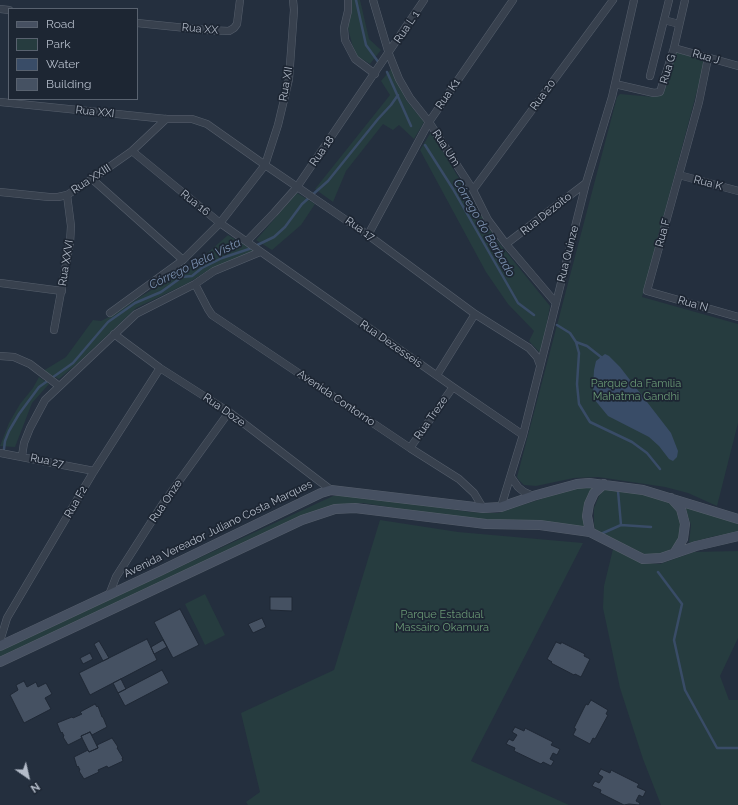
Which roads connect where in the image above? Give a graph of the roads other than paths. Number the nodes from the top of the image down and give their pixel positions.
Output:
1 (240, 0) edge
2 (293, 0) edge
3 (348, 0) edge
4 (373, 0) edge
5 (424, 0) edge
6 (513, 0) edge
7 (613, 0) edge
8 (634, 0) edge
9 (669, 0) edge
10 (685, 0) edge
11 (664, 20) junction
12 (138, 23) edge
13 (679, 24) junction
14 (674, 48) junction
15 (389, 54) junction
16 (708, 58) junction
17 (738, 66) edge
18 (375, 74) junction
19 (650, 76) dead end
20 (615, 84) junction
21 (0, 102) edge
22 (166, 119) junction
23 (429, 122) junction
24 (132, 152) junction
25 (265, 165) junction
26 (679, 175) junction
27 (92, 180) junction
28 (586, 183) junction
29 (297, 187) junction
30 (473, 190) junction
31 (738, 191) edge
32 (0, 192) edge
33 (67, 195) junction
34 (220, 223) junction
35 (368, 235) junction
36 (248, 242) junction
37 (506, 244) junction
38 (259, 251) junction
39 (183, 260) junction
40 (0, 283) edge
41 (195, 284) junction
42 (647, 290) joint
43 (62, 291) junction
44 (556, 303) junction
45 (110, 313) dead end
46 (475, 314) junction
47 (738, 317) edge
48 (54, 330) dead end
49 (114, 334) junction
50 (0, 356) edge
51 (540, 365) junction
52 (160, 368) junction
53 (437, 375) junction
54 (57, 384) junction
55 (453, 387) junction
56 (229, 412) junction
57 (523, 434) junction
58 (410, 448) junction
59 (3, 453) edge
60 (22, 456) junction
61 (94, 471) junction
62 (510, 477) junction
63 (604, 484) junction
64 (331, 490) junction
65 (533, 496) junction
66 (671, 498) junction
67 (501, 507) junction
68 (484, 508) junction
69 (738, 519) edge
70 (590, 532) junction
71 (738, 536) edge
72 (675, 552) junction
73 (109, 595) junction
74 (0, 641) edge
75 (0, 646) edge
76 (0, 662) edge

1 - 12 street, Rua XX
2 - 25 street, Rua XII
3 - 18 street
4 - 15 street, Rua Um
5 - 15 street, Rua L 1
6 - 23 street, Rua K1
7 - 30 street, Rua 20
8 - 20 street, Rua Quinze
9 - 11 street
10 - 13 street, Rua G
11 - 13 street
11 - 19 street
13 - 14 street, Rua G
14 - 16 street, Rua J
14 - 20 street, Rua G
15 - 18 street, Rua 18
15 - 23 street, Rua Um
16 - 17 street, Rua J
16 - 26 street, Rua F
18 - 29 street, Rua 18
20 - 28 street, Rua Quinze
21 - 22 street, Rua XXI
22 - 24 street, Rua XXIII
22 - 25 street, Rua 17
23 - 30 street, Rua Um
23 - 35 street, Rua K1
24 - 27 street, Rua XXIII
24 - 34 street, Rua 16
25 - 29 street, Rua 17
25 - 34 street, Rua XII
26 - 31 street, Rua K
26 - 42 street, Rua F
27 - 33 street, Rua XXIII
27 - 39 street
28 - 37 street, Rua Dezoito
28 - 44 street, Rua Quinze
29 - 35 street, Rua 17
29 - 36 street, Rua 18
30 - 37 street, Rua Um
32 - 33 street, Rua XXIII
33 - 43 street, Rua XXVI
34 - 36 street, Rua 16
34 - 39 street, Rua XII
35 - 46 street, Rua 17
36 - 38 street, Rua 16
37 - 44 street, Rua Um
38 - 41 street
38 - 53 street, Rua Dezesseis
39 - 45 street, Rua XII
40 - 43 street
41 - 49 street
41 - 58 street, Avenida Contorno
42 - 47 street, Rua N
43 - 48 street, Rua XXVI
44 - 51 street, Rua Quinze
46 - 51 street, Rua 17
46 - 53 street
49 - 52 street, Rua Doze
49 - 54 street
50 - 54 street
51 - 57 street, Rua Quinze
52 - 56 street, Rua Doze
52 - 61 street, Rua F2
53 - 55 street, Rua Dezesseis
54 - 60 street
55 - 57 street, Rua Dezesseis
55 - 58 street, Rua Treze
56 - 64 street, Rua Doze
56 - 73 street, Rua Onze
57 - 62 street, Rua Quinze
58 - 68 street, Avenida Contorno
59 - 60 street, Rua 27
60 - 61 street, Rua 27
61 - 74 street, Rua F2
62 - 65 street
62 - 67 street, Rua Quinze
63 - 65 main road, Avenida Vereador Juliano Costa Marques
63 - 66 main road, Avenida Vereador Juliano Costa Marques
63 - 70 main road
64 - 68 main road, Avenida Vereador Juliano Costa Marques
64 - 73 main road, Avenida Vereador Juliano Costa Marques
65 - 67 main road, Avenida Vereador Juliano Costa Marques
66 - 69 main road, Avenida Vereador Juliano Costa Marques
66 - 72 main road
67 - 68 main road, Avenida Vereador Juliano Costa Marques
70 - 72 main road
70 - 76 main road
71 - 72 main road
73 - 75 main road, Avenida Vereador Juliano Costa Marques

